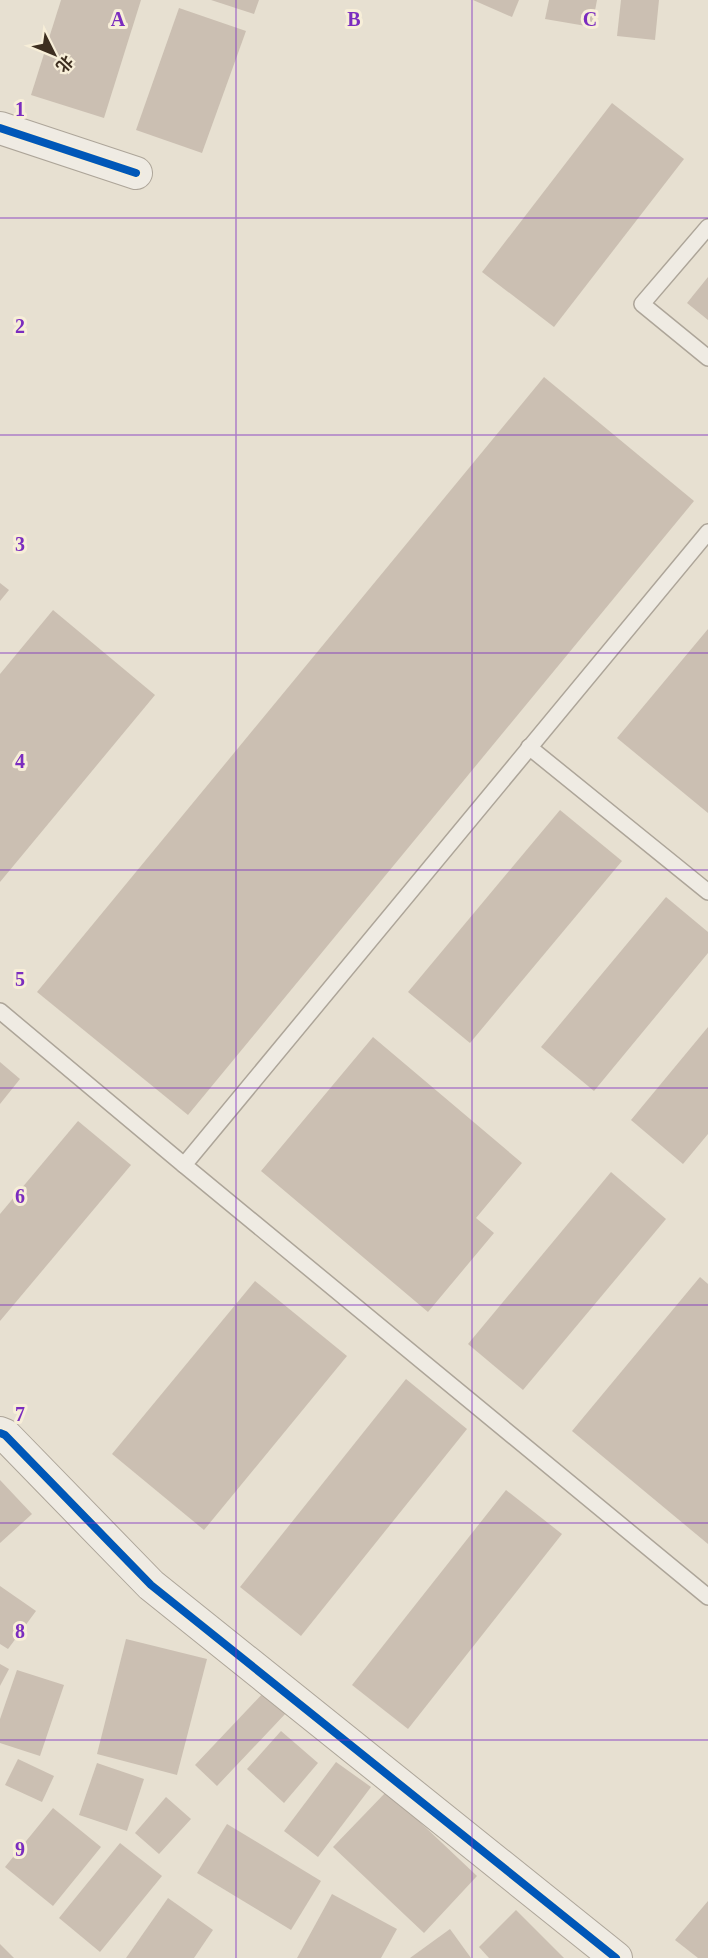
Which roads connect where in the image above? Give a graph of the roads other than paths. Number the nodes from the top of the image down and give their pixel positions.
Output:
1 (0, 128) edge
2 (136, 173) dead end
3 (708, 226) edge
4 (708, 358) edge
5 (708, 532) edge
6 (530, 747) junction
7 (708, 892) edge
8 (0, 1011) edge
9 (184, 1165) junction
10 (0, 1433) edge
11 (708, 1597) edge
12 (616, 1958) edge

1 - 2 street
3 - 4 lane
5 - 6 lane
6 - 7 lane
6 - 9 lane
8 - 9 lane
9 - 11 lane
10 - 12 street

